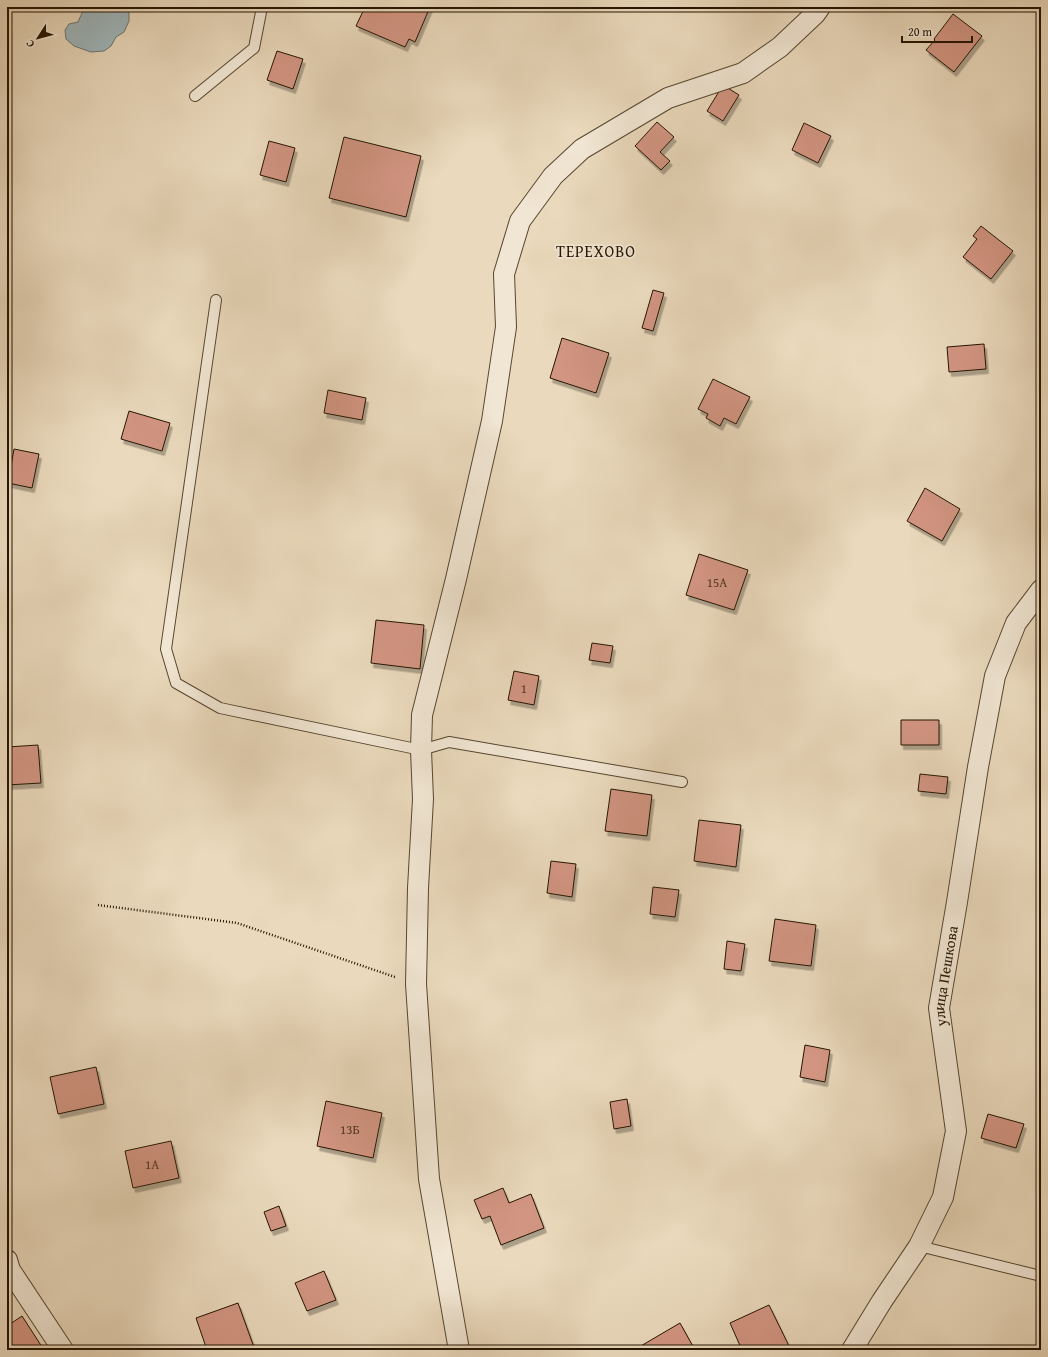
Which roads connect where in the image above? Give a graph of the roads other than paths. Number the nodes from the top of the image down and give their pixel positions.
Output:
1 (262, 7) edge
2 (820, 7) edge
3 (195, 96) dead end
4 (216, 300) dead end
5 (1041, 590) edge
6 (421, 750) junction
7 (682, 782) dead end
8 (920, 1246) junction
9 (7, 1260) edge
10 (1041, 1276) edge
11 (62, 1350) edge
12 (459, 1350) edge
13 (852, 1350) edge

1 - 3 lane
2 - 6 street
4 - 6 lane
5 - 8 street, улица Пешкова
6 - 7 lane
6 - 12 street
8 - 10 lane
8 - 13 street, улица Пешкова
9 - 11 street

